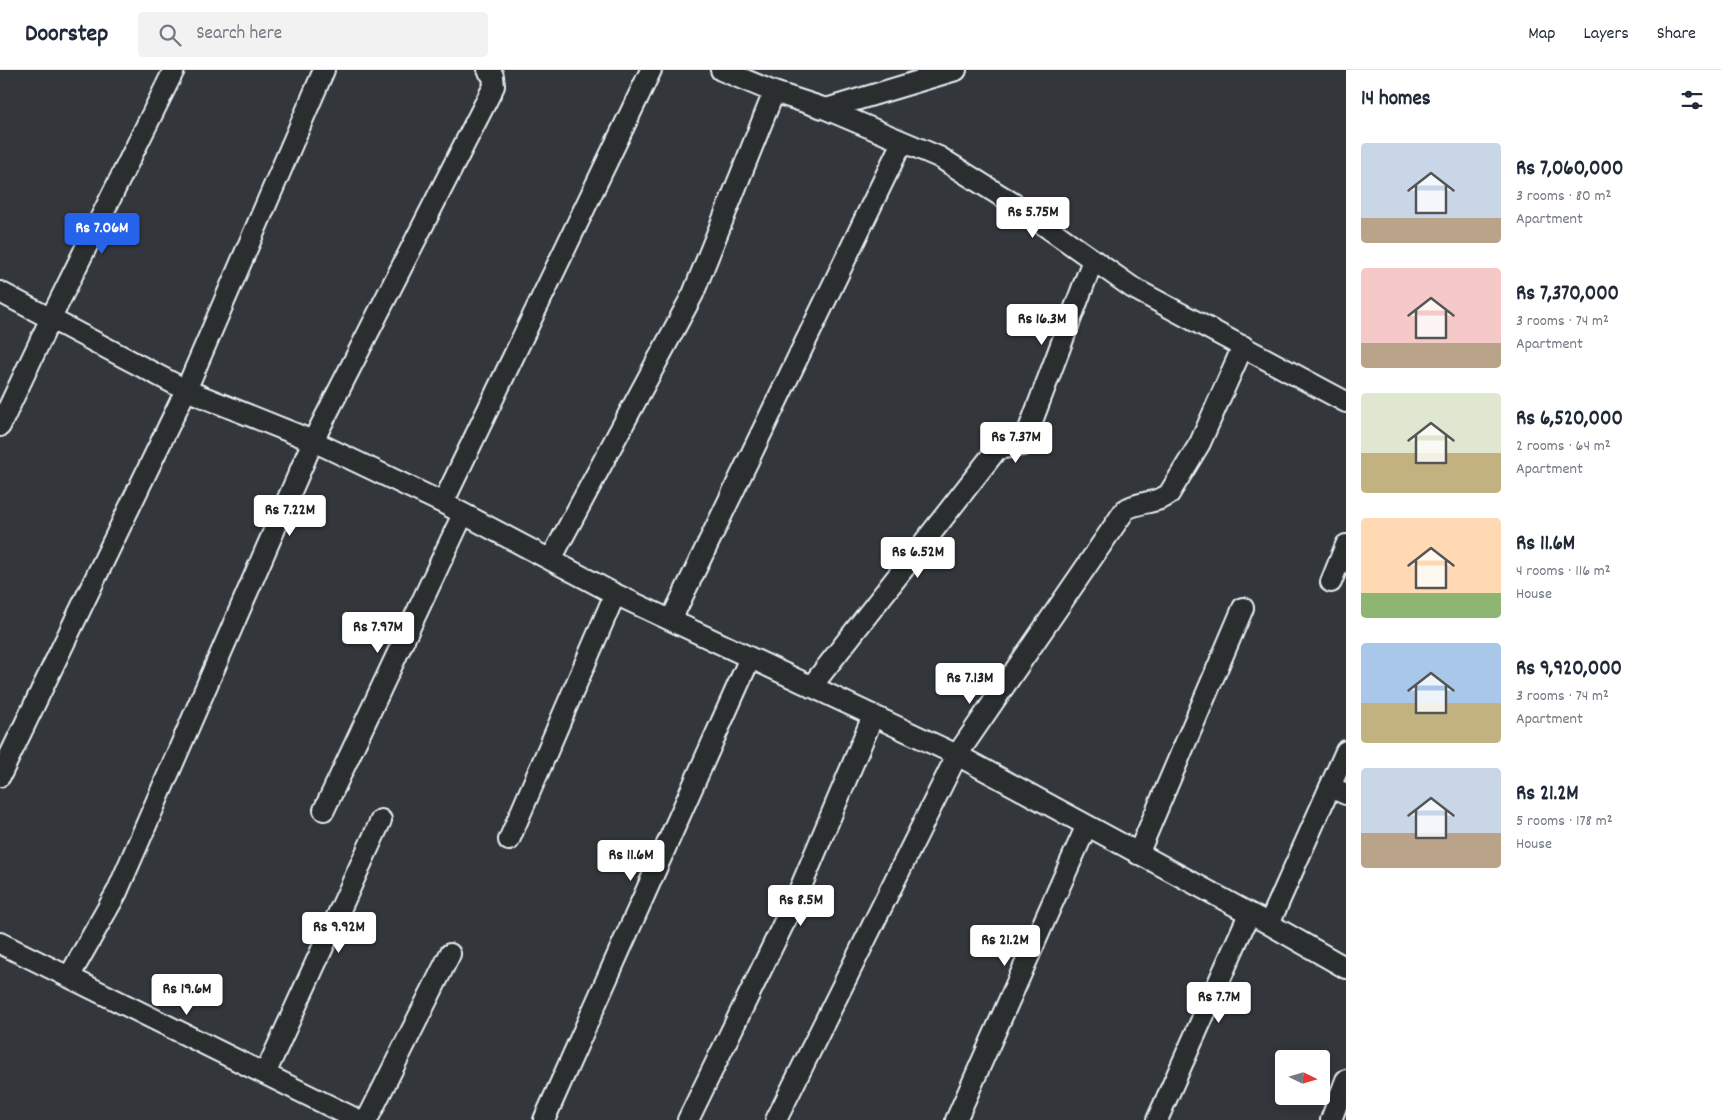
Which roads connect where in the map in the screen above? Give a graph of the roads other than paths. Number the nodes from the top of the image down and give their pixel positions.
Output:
1 (174, 70) edge
2 (324, 70) edge
3 (488, 70) edge
4 (651, 70) edge
5 (721, 70) edge
6 (956, 70) edge
7 (774, 92) junction
8 (826, 109) junction
9 (902, 142) junction
10 (1093, 260) junction
11 (0, 292) edge
12 (51, 318) junction
13 (1243, 346) junction
14 (186, 390) junction
15 (1346, 402) edge
16 (0, 426) edge
17 (313, 441) junction
18 (443, 503) junction
19 (463, 514) junction
20 (1346, 545) edge
21 (551, 559) junction
22 (1331, 582) dead end
23 (615, 594) junction
24 (1243, 608) dead end
25 (671, 620) junction
26 (750, 658) junction
27 (811, 687) junction
28 (873, 716) junction
29 (1346, 750) edge
30 (957, 755) junction
31 (0, 776) edge
32 (1338, 791) edge
33 (324, 810) dead end
34 (381, 820) dead end
35 (1086, 827) junction
36 (509, 840) dead end
37 (1138, 854) junction
38 (1249, 914) junction
39 (1269, 924) junction
40 (0, 943) edge
41 (450, 954) dead end
42 (1346, 968) edge
43 (69, 977) junction
44 (265, 1074) junction
45 (1346, 1080) edge
46 (545, 1119) edge
47 (358, 1120) edge
48 (367, 1120) edge
49 (688, 1120) edge
50 (776, 1120) edge
51 (956, 1120) edge
52 (1157, 1120) edge
53 (1331, 1120) edge

1 - 12 street
2 - 14 street
3 - 17 street
4 - 18 street
5 - 7 street
6 - 8 street
7 - 8 street
7 - 21 street
8 - 9 street
9 - 10 street
9 - 25 street
10 - 13 street
10 - 27 street
11 - 12 street
12 - 14 street
12 - 16 street
13 - 15 street
13 - 30 street
14 - 17 street
14 - 31 street
17 - 18 street
17 - 43 street
18 - 19 street
19 - 21 street
19 - 33 street
20 - 22 street
21 - 23 street
23 - 25 street
23 - 36 street
24 - 37 street
25 - 26 street
26 - 27 street
26 - 46 street
27 - 28 street
28 - 30 street
28 - 49 street
29 - 32 street
30 - 35 street
30 - 50 street
32 - 39 street
34 - 44 street
35 - 37 street
35 - 51 street
37 - 38 street
38 - 39 street
38 - 52 street
39 - 42 street
40 - 43 street
41 - 48 street
43 - 44 street
44 - 47 street
45 - 53 street

